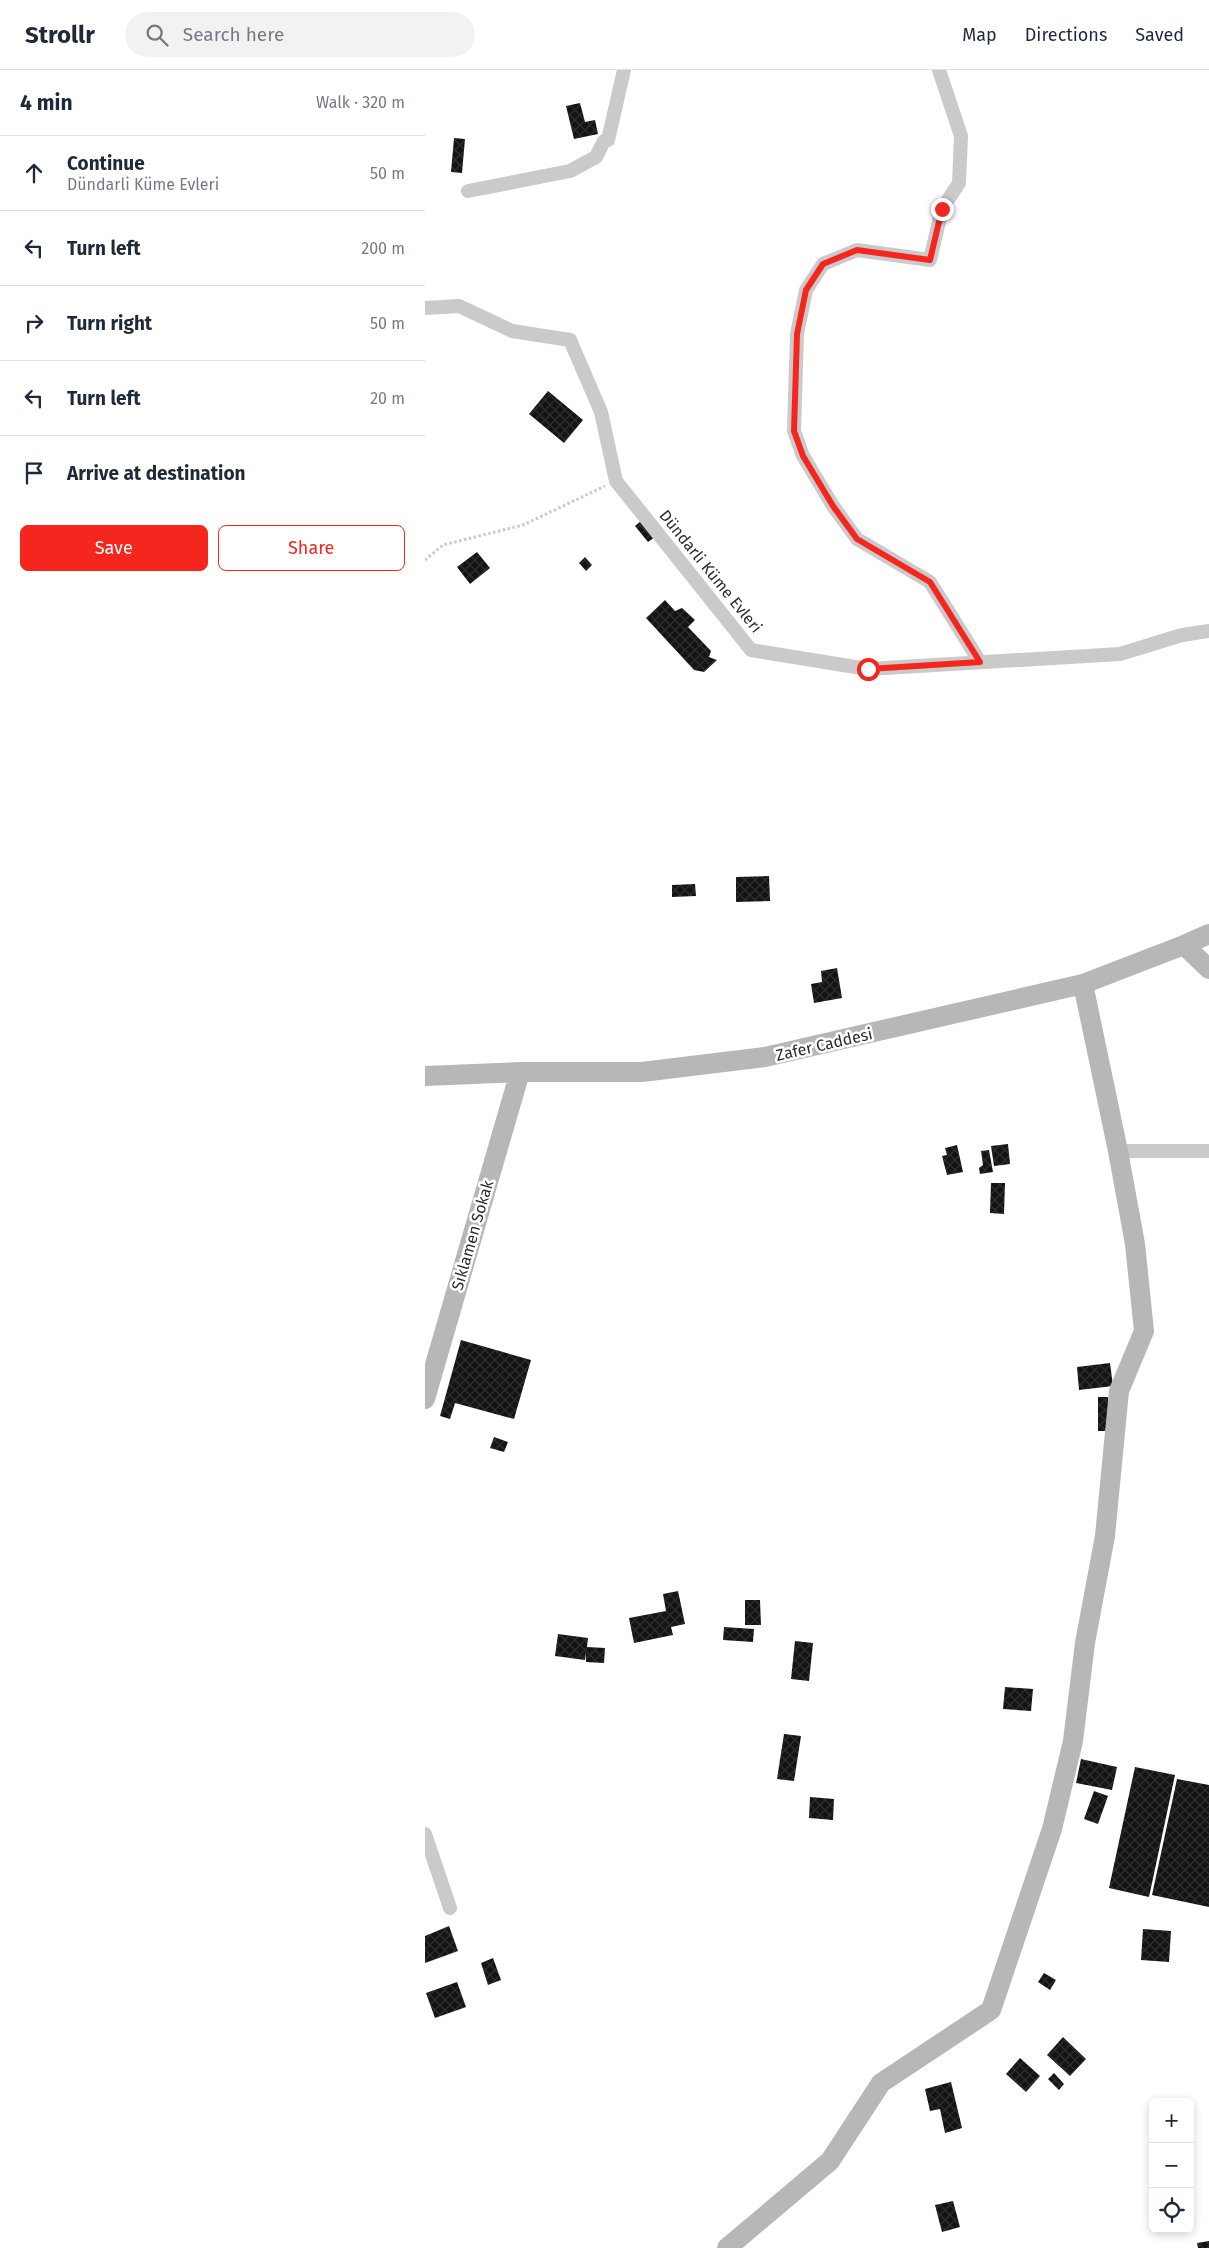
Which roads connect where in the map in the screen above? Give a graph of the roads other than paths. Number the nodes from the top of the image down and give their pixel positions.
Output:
1 (624, 70) edge
2 (939, 70) edge
3 (468, 191) dead end
4 (425, 308) edge
5 (1209, 631) edge
6 (980, 662) junction
7 (1209, 934) edge
8 (1185, 945) junction
9 (1209, 968) edge
10 (1083, 984) junction
11 (520, 1072) junction
12 (425, 1076) edge
13 (1118, 1151) junction
14 (1209, 1151) edge
15 (425, 1398) edge
16 (425, 1834) edge
17 (450, 1908) dead end
18 (727, 2248) edge

1 - 3 street
2 - 6 street
4 - 6 street, Dündarli Küme Evleri
5 - 6 street, Dündarli Küme Evleri
7 - 8 street, Zafer Caddesi
8 - 9 street
8 - 10 street, Zafer Caddesi
10 - 11 street, Zafer Caddesi
10 - 13 street
11 - 12 street, Zafer Caddesi
11 - 15 street, Sıklamen Sokak
13 - 14 street
13 - 18 street
16 - 17 street

